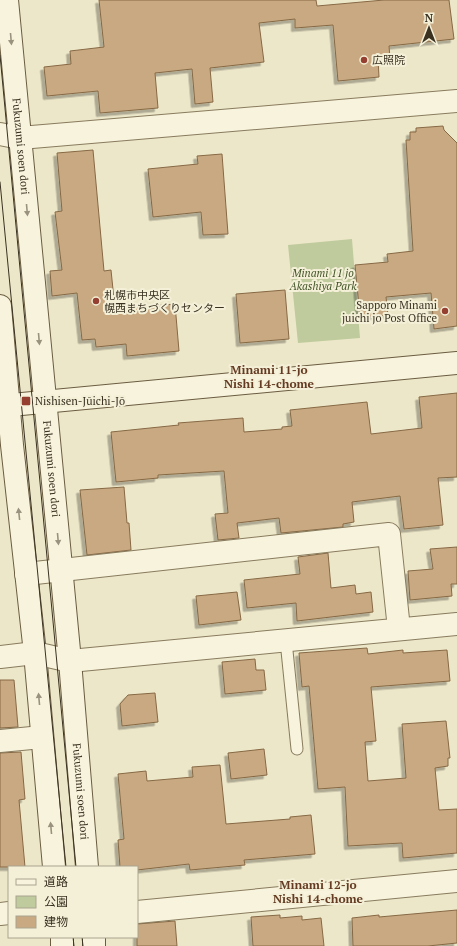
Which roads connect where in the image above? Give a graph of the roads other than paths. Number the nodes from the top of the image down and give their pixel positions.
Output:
1 (7, 0) edge
2 (457, 101) edge
3 (10, 136) edge
4 (0, 306) edge
5 (457, 362) edge
6 (45, 402) junction
7 (4, 405) edge
8 (61, 570) junction
9 (26, 574) junction
10 (457, 624) edge
11 (399, 629) junction
12 (286, 641) junction
13 (35, 654) junction
14 (0, 657) edge
15 (70, 661) junction
16 (42, 737) junction
17 (0, 741) edge
18 (296, 749) dead end
19 (54, 866) edge
20 (87, 866) edge
21 (457, 882) edge
22 (138, 912) edge

1 -> 3 street, Fukuzumi soen dori
2 - 3 street
3 -> 6 street, Fukuzumi soen dori
4 - 7 street
5 - 6 street
6 - 7 street
6 -> 8 street, Fukuzumi soen dori
9 -> 7 street
8 - 9 street
8 - 11 street
8 - 15 street, Fukuzumi soen dori
9 - 13 street
10 - 11 street
11 - 12 street
12 - 15 street
12 - 18 lane
13 - 14 street
13 - 15 street
16 -> 13 street
15 - 20 street, Fukuzumi soen dori
16 - 17 street
19 -> 16 street
21 - 22 street

